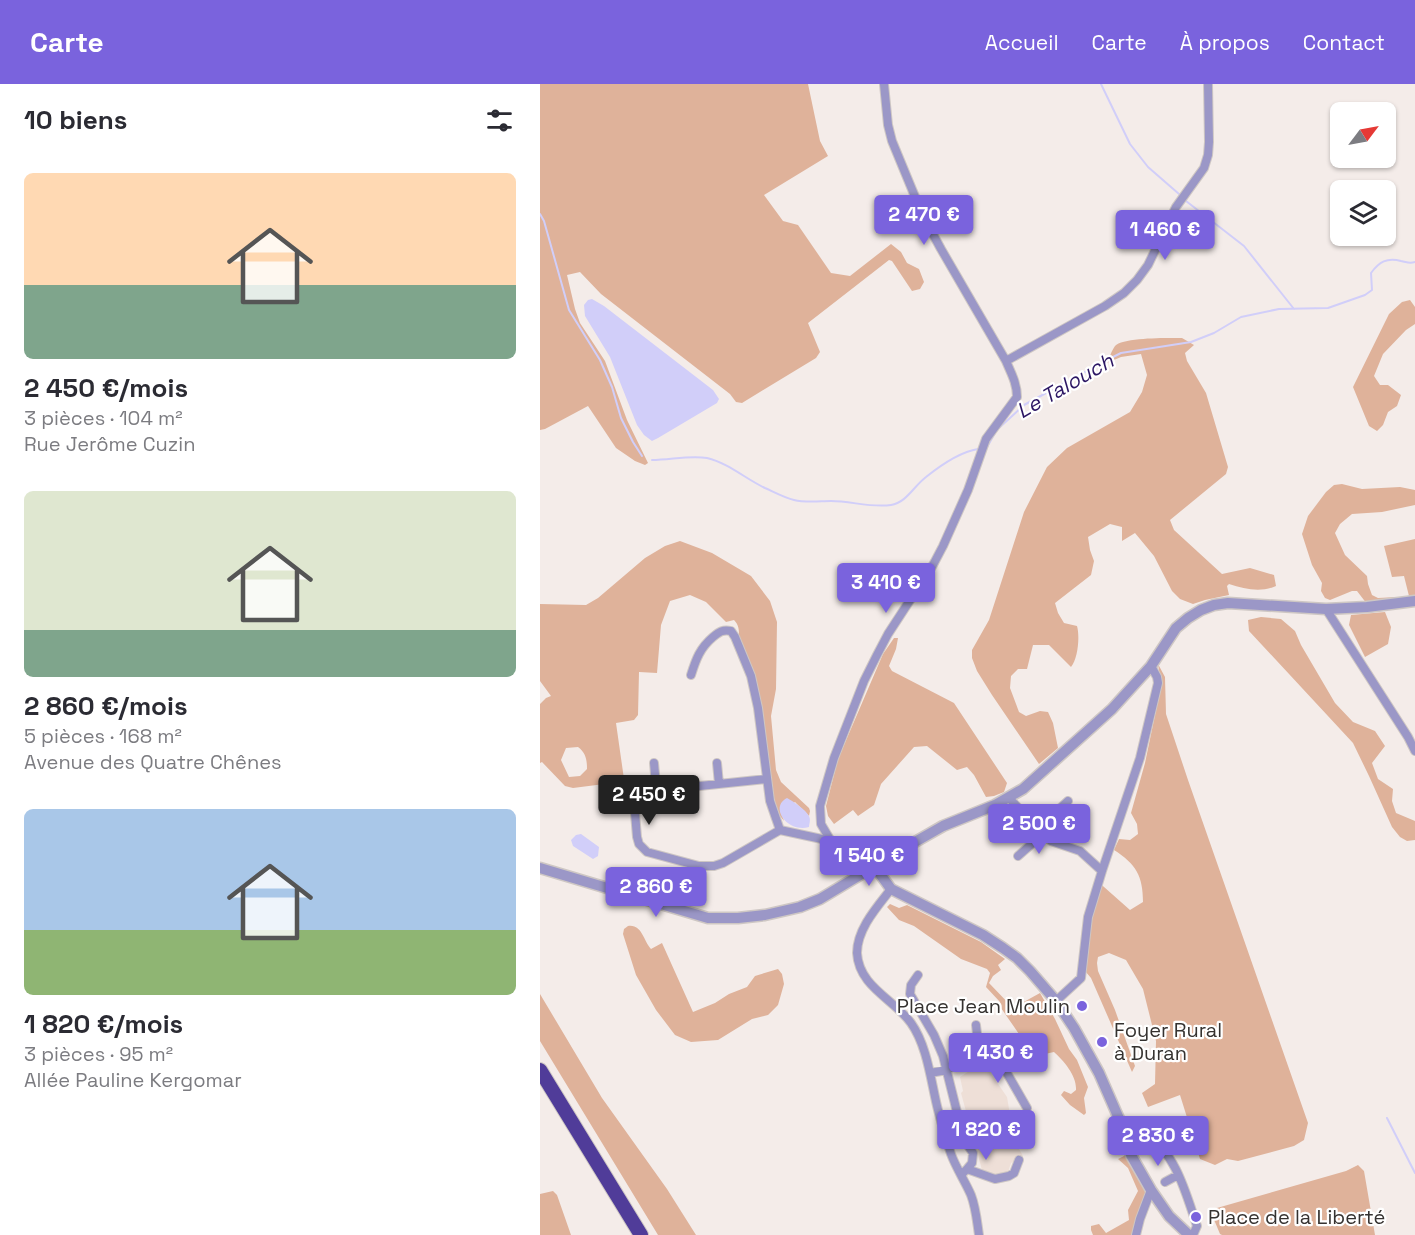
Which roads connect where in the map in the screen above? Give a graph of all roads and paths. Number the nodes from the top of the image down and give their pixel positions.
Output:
1 (884, 84) edge
2 (1208, 84) edge
3 (1006, 361) junction
4 (1415, 601) edge
5 (1326, 609) junction
6 (1151, 666) junction
7 (692, 675) dead end
8 (1415, 751) edge
9 (654, 763) dead end
10 (717, 763) dead end
11 (767, 779) junction
12 (719, 784) junction
13 (656, 785) junction
14 (1010, 798) junction
15 (1068, 801) dead end
16 (780, 830) junction
17 (1041, 831) junction
18 (831, 841) junction
19 (1018, 856) dead end
20 (875, 867) junction
21 (540, 868) edge
22 (1102, 871) junction
23 (861, 876) junction
24 (891, 889) junction
25 (918, 975) dead end
26 (1056, 1001) junction
27 (976, 1025) dead end
28 (979, 1051) junction
29 (540, 1070) edge
30 (947, 1070) junction
31 (930, 1073) junction
32 (1027, 1108) dead end
33 (1124, 1130) junction
34 (1019, 1160) dead end
35 (964, 1172) junction
36 (1178, 1175) junction
37 (1166, 1182) dead end
38 (1151, 1190) junction
39 (641, 1235) edge
40 (979, 1235) edge
41 (1136, 1235) edge
42 (1191, 1235) edge

1 - 3 street
2 - 3 street
3 - 18 street
4 - 5 street
5 - 6 street
5 - 8 street
6 - 14 street
6 - 22 street
7 - 11 street
9 - 13 street
10 - 12 street
11 - 12 street
11 - 16 street
12 - 13 street
13 - 16 street
14 - 17 street
14 - 20 street
15 - 17 street
16 - 18 street
17 - 19 street
17 - 22 street
18 - 23 street
20 - 23 street
20 - 24 street
21 - 23 street
22 - 26 street
24 - 26 street
24 - 31 street
25 - 30 street
26 - 33 street
27 - 28 street
28 - 30 street
28 - 32 street
29 - 39 highway
30 - 31 street
30 - 35 street
31 - 35 street
33 - 36 street
33 - 38 street
34 - 35 street
35 - 40 street
36 - 37 street
36 - 42 street
38 - 41 street
38 - 42 street

